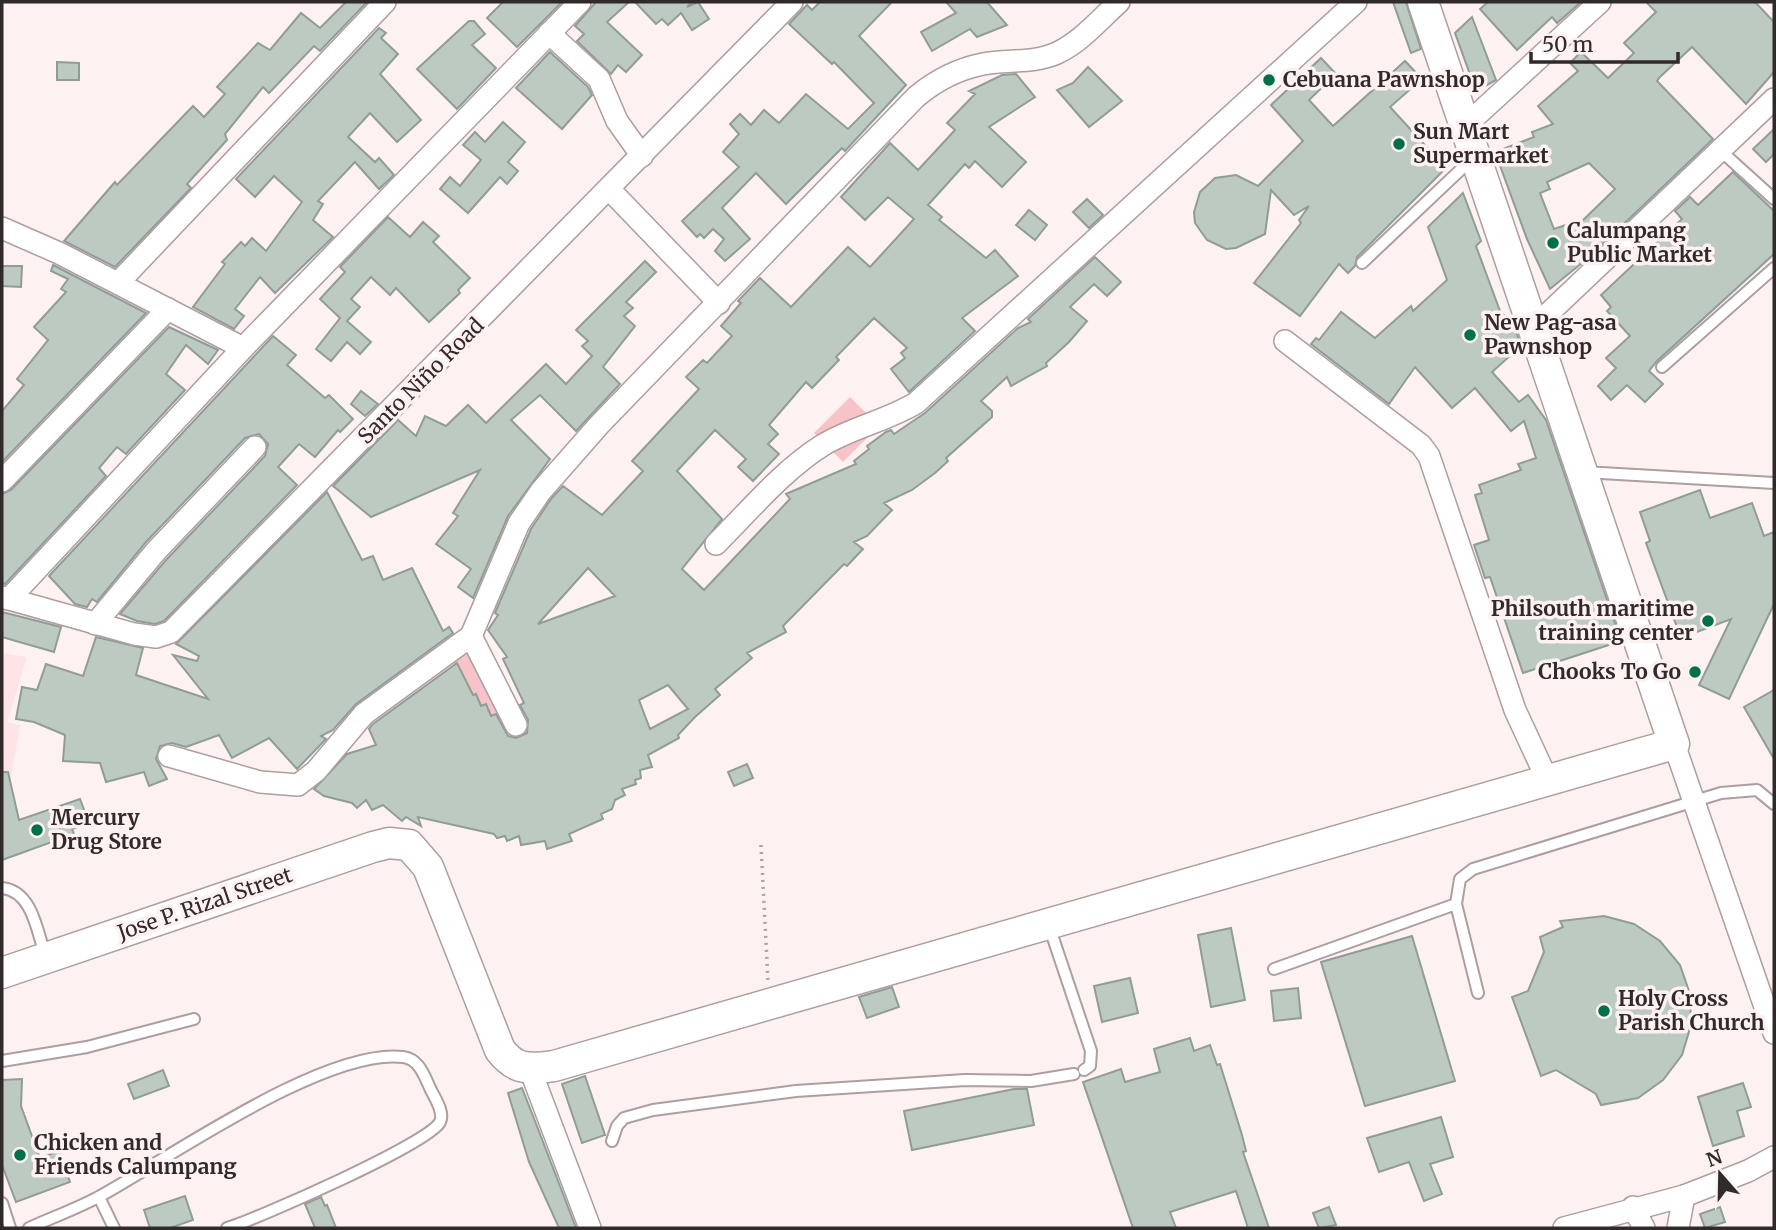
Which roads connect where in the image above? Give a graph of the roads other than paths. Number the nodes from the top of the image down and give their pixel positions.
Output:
1 (385, 2) edge
2 (580, 2) edge
3 (792, 2) edge
4 (1119, 2) edge
5 (1356, 2) edge
6 (1423, 2) edge
7 (1600, 2) edge
8 (549, 33) junction
9 (1774, 99) edge
10 (1465, 127) junction
11 (1721, 151) junction
12 (642, 156) junction
13 (1475, 156) junction
14 (609, 189) junction
15 (1774, 199) edge
16 (2, 228) edge
17 (1362, 263) dead end
18 (1774, 268) edge
19 (117, 283) junction
20 (719, 303) junction
21 (168, 309) junction
22 (1533, 328) junction
23 (1285, 341) dead end
24 (243, 348) junction
25 (1662, 367) dead end
26 (255, 447) dead end
27 (1581, 472) junction
28 (2, 481) edge
29 (1774, 483) edge
30 (716, 544) dead end
31 (5, 598) edge
32 (95, 624) junction
33 (471, 636) junction
34 (516, 725) dead end
35 (1674, 744) junction
36 (169, 756) dead end
37 (1547, 779) junction
38 (1694, 802) junction
39 (1774, 804) edge
40 (2, 888) edge
41 (1456, 904) junction
42 (1048, 923) junction
43 (46, 958) junction
44 (1274, 969) dead end
45 (2, 973) edge
46 (1478, 993) dead end
47 (194, 1019) dead end
48 (1774, 1033) edge
49 (2, 1061) edge
50 (530, 1069) junction
51 (612, 1141) dead end
52 (1774, 1157) edge
53 (1684, 1196) junction
54 (99, 1197) junction
55 (2, 1203) edge
56 (1633, 1207) junction
57 (10, 1228) edge
58 (29, 1228) edge
59 (114, 1228) edge
60 (227, 1228) edge
61 (590, 1228) edge
62 (1564, 1228) edge
63 (1644, 1228) edge
64 (1678, 1228) edge

1 - 19 street
2 - 8 street
3 - 12 street, Santo Niño Road
4 - 20 street
5 - 30 street
6 - 10 street
7 - 10 street
8 - 12 street
8 - 24 street
9 - 11 street
10 - 13 street
11 - 15 lane
11 - 22 street
12 - 14 street, Santo Niño Road
13 - 17 lane
13 - 22 street
14 - 20 street
14 - 32 street, Santo Niño Road
16 - 19 street
18 - 25 lane
19 - 21 street
20 - 33 street
21 - 24 street
21 - 28 street
22 - 27 street
23 - 37 street
24 - 31 street
26 - 32 street
27 - 29 lane
27 - 35 street
31 - 32 street, Santo Niño Road
33 - 34 street
33 - 36 street
35 - 37 street
35 - 38 street
37 - 42 street
38 - 39 lane
38 - 41 lane
38 - 48 street
40 - 43 lane
41 - 44 lane
41 - 46 lane
42 - 50 street
42 - 51 lane
43 - 45 street, Jose P. Rizal Street
43 - 50 street, Jose P. Rizal Street
47 - 49 lane
50 - 61 street
52 - 53 street
53 - 56 street
53 - 64 street
54 - 58 lane
54 - 59 lane
54 - 60 lane
55 - 57 lane
56 - 62 street
56 - 63 street

